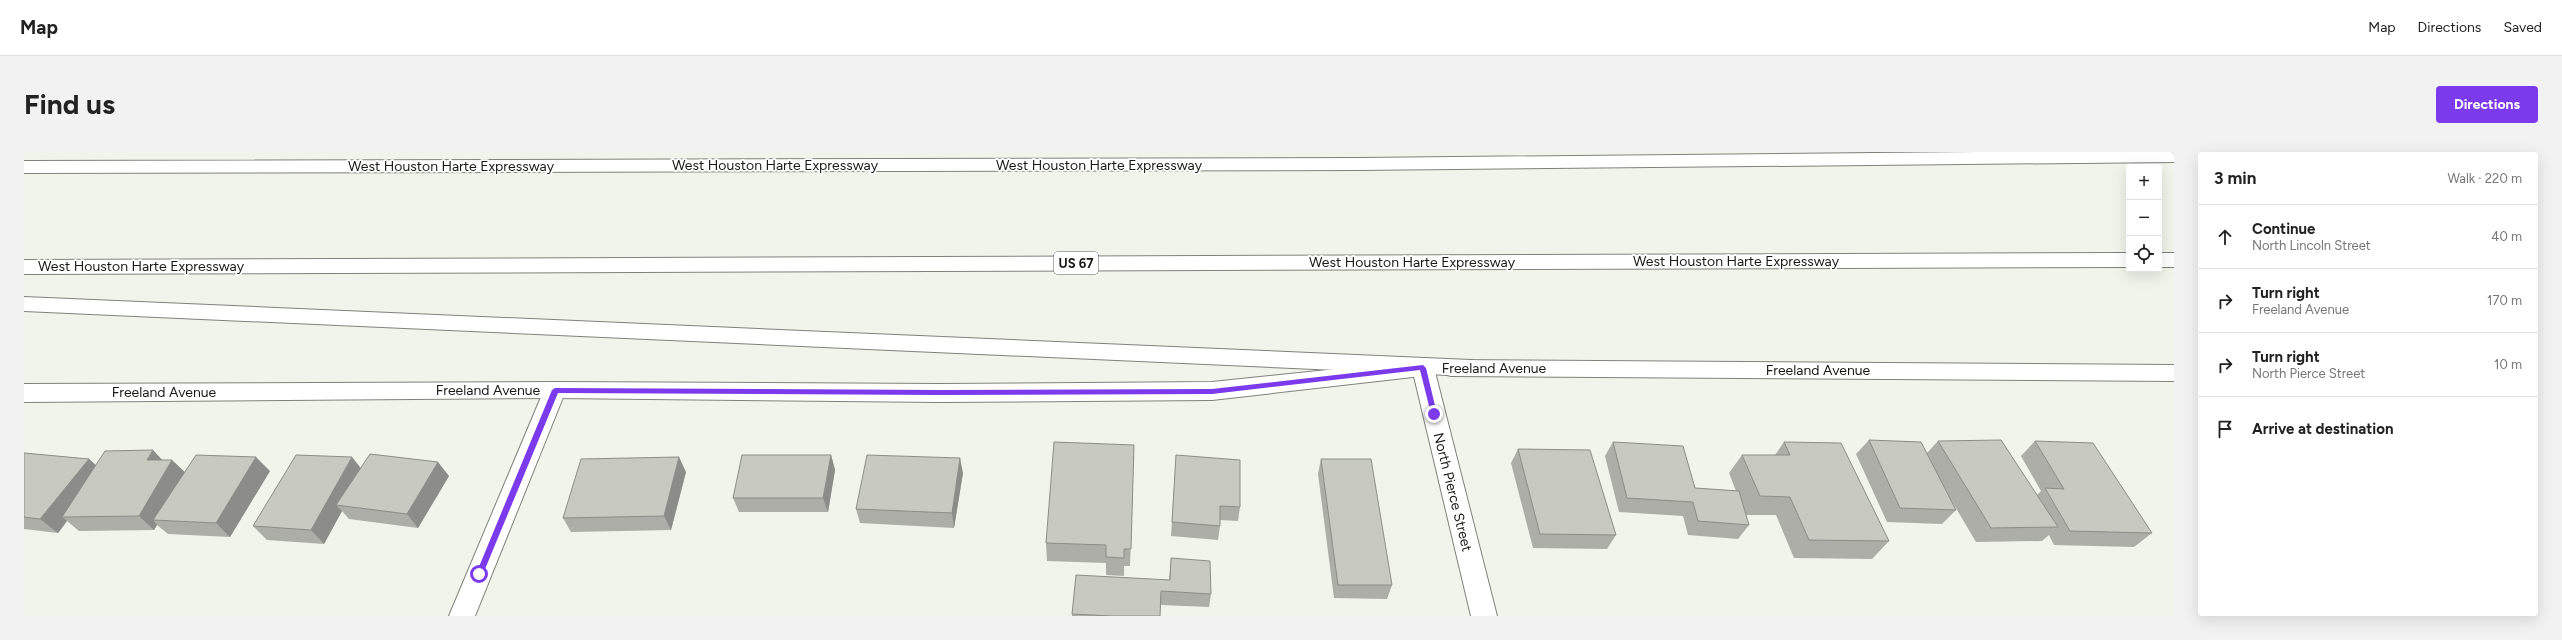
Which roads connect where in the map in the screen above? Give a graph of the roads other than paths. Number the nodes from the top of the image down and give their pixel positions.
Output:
1 (2174, 156) edge
2 (24, 167) edge
3 (2126, 260) edge
4 (2162, 260) edge
5 (2174, 260) edge
6 (24, 267) edge
7 (24, 304) edge
8 (1423, 368) junction
9 (1471, 368) junction
10 (2174, 372) edge
11 (555, 390) junction
12 (24, 393) edge
13 (462, 616) edge
14 (1484, 616) edge

1 - 2 main road, West Houston Harte Expressway
3 - 6 main road, West Houston Harte Expressway / US 67
4 - 5 main road
7 - 9 main road
8 - 9 main road, Freeland Avenue
8 - 11 main road, Freeland Avenue
8 - 14 main road, North Pierce Street
9 - 10 main road, Freeland Avenue
11 - 12 main road, Freeland Avenue
11 - 13 main road

